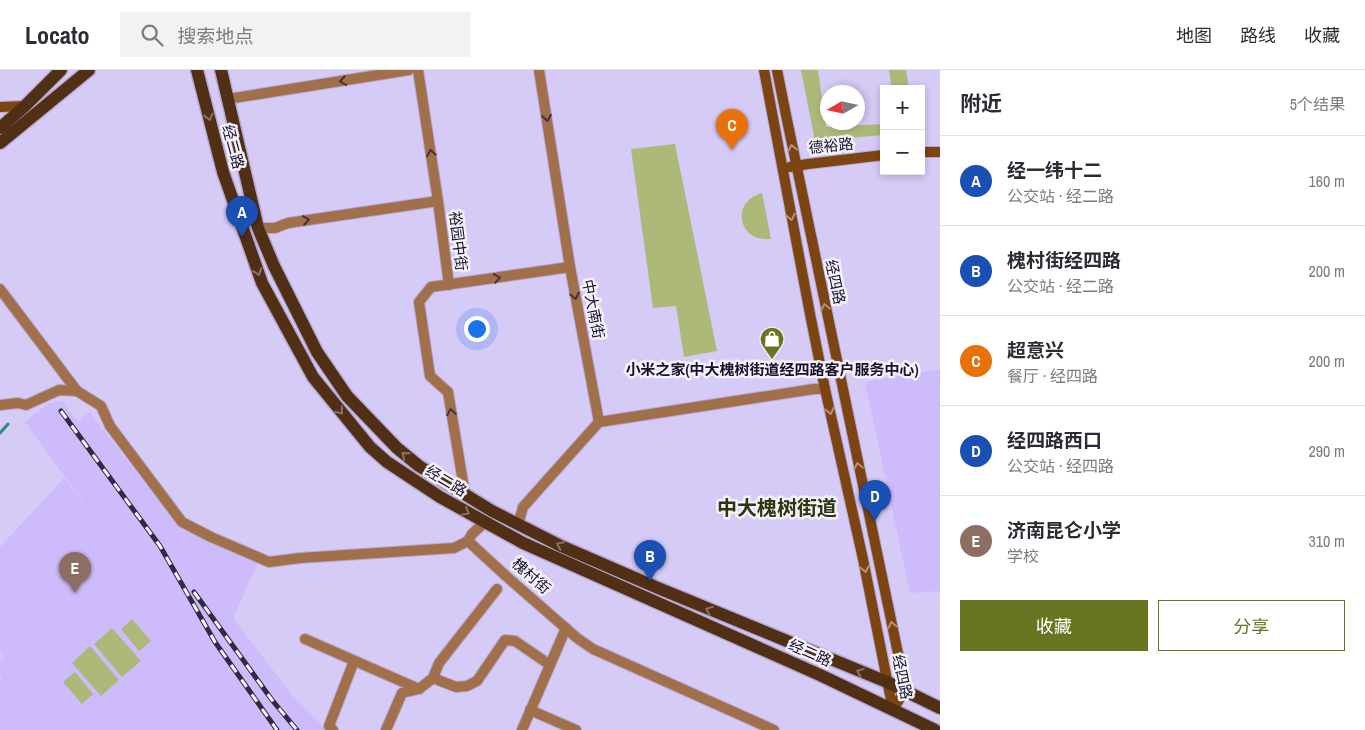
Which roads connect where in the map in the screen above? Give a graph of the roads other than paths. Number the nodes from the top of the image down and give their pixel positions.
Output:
1 (61, 70) edge
2 (88, 70) edge
3 (197, 70) edge
4 (221, 70) edge
5 (408, 70) edge
6 (418, 70) edge
7 (539, 70) edge
8 (764, 70) edge
9 (777, 70) edge
10 (228, 99) junction
11 (25, 106) junction
12 (0, 107) edge
13 (0, 128) edge
14 (0, 144) edge
15 (925, 152) edge
16 (940, 152) edge
17 (880, 155) edge
18 (796, 165) junction
19 (782, 169) junction
20 (438, 201) junction
21 (258, 228) junction
22 (570, 267) junction
23 (449, 285) junction
24 (0, 289) edge
25 (825, 389) junction
26 (77, 392) junction
27 (0, 405) edge
28 (599, 422) junction
29 (465, 494) junction
30 (485, 522) junction
31 (515, 522) junction
32 (468, 541) junction
33 (497, 589) dead end
34 (566, 628) junction
35 (304, 640) dead end
36 (354, 661) junction
37 (550, 665) junction
38 (433, 678) junction
39 (887, 682) junction
40 (419, 689) junction
41 (905, 690) junction
42 (940, 708) edge
43 (530, 710) junction
44 (892, 710) junction
45 (334, 730) edge
46 (386, 730) edge
47 (522, 730) edge
48 (576, 730) edge
49 (774, 730) edge
50 (935, 730) edge

1 - 11 main road
2 - 14 main road
3 -> 30 main road, 经二路
4 - 10 main road, 经二路
5 -> 10 street
20 -> 6 street
7 -> 22 street, 中大南街
8 - 19 main road, 经四路
18 -> 9 main road, 经四路
10 - 21 main road, 经二路
11 - 12 main road
11 - 13 main road
15 - 16 main road
17 - 18 main road, 德裕路
18 - 19 main road, 德裕路
41 -> 18 main road, 经四路
19 -> 25 main road, 经四路
21 -> 20 street, 裕园中街
20 - 23 street, 裕园中街
29 -> 21 main road, 经二路
23 -> 22 street, 裕园中街
22 -> 28 street, 中大南街
29 -> 23 street
24 - 26 street
25 - 28 street
25 -> 39 main road, 经四路
26 - 27 street
26 - 32 street
28 - 31 street
29 - 31 main road, 经二路
30 - 32 street
30 - 44 main road, 经二路
39 -> 31 main road, 经二路
32 - 34 street, 槐村街
33 - 38 street
34 - 37 street
34 - 49 street, 槐村街
35 - 36 street
36 - 40 street
36 - 45 street
37 - 38 street
37 - 43 street
38 - 40 street
39 - 41 main road, 经二路
39 - 44 main road, 经四路
40 - 46 street
41 - 42 main road
41 - 44 main road, 经四路
43 - 47 street
43 - 48 street
44 - 50 main road

